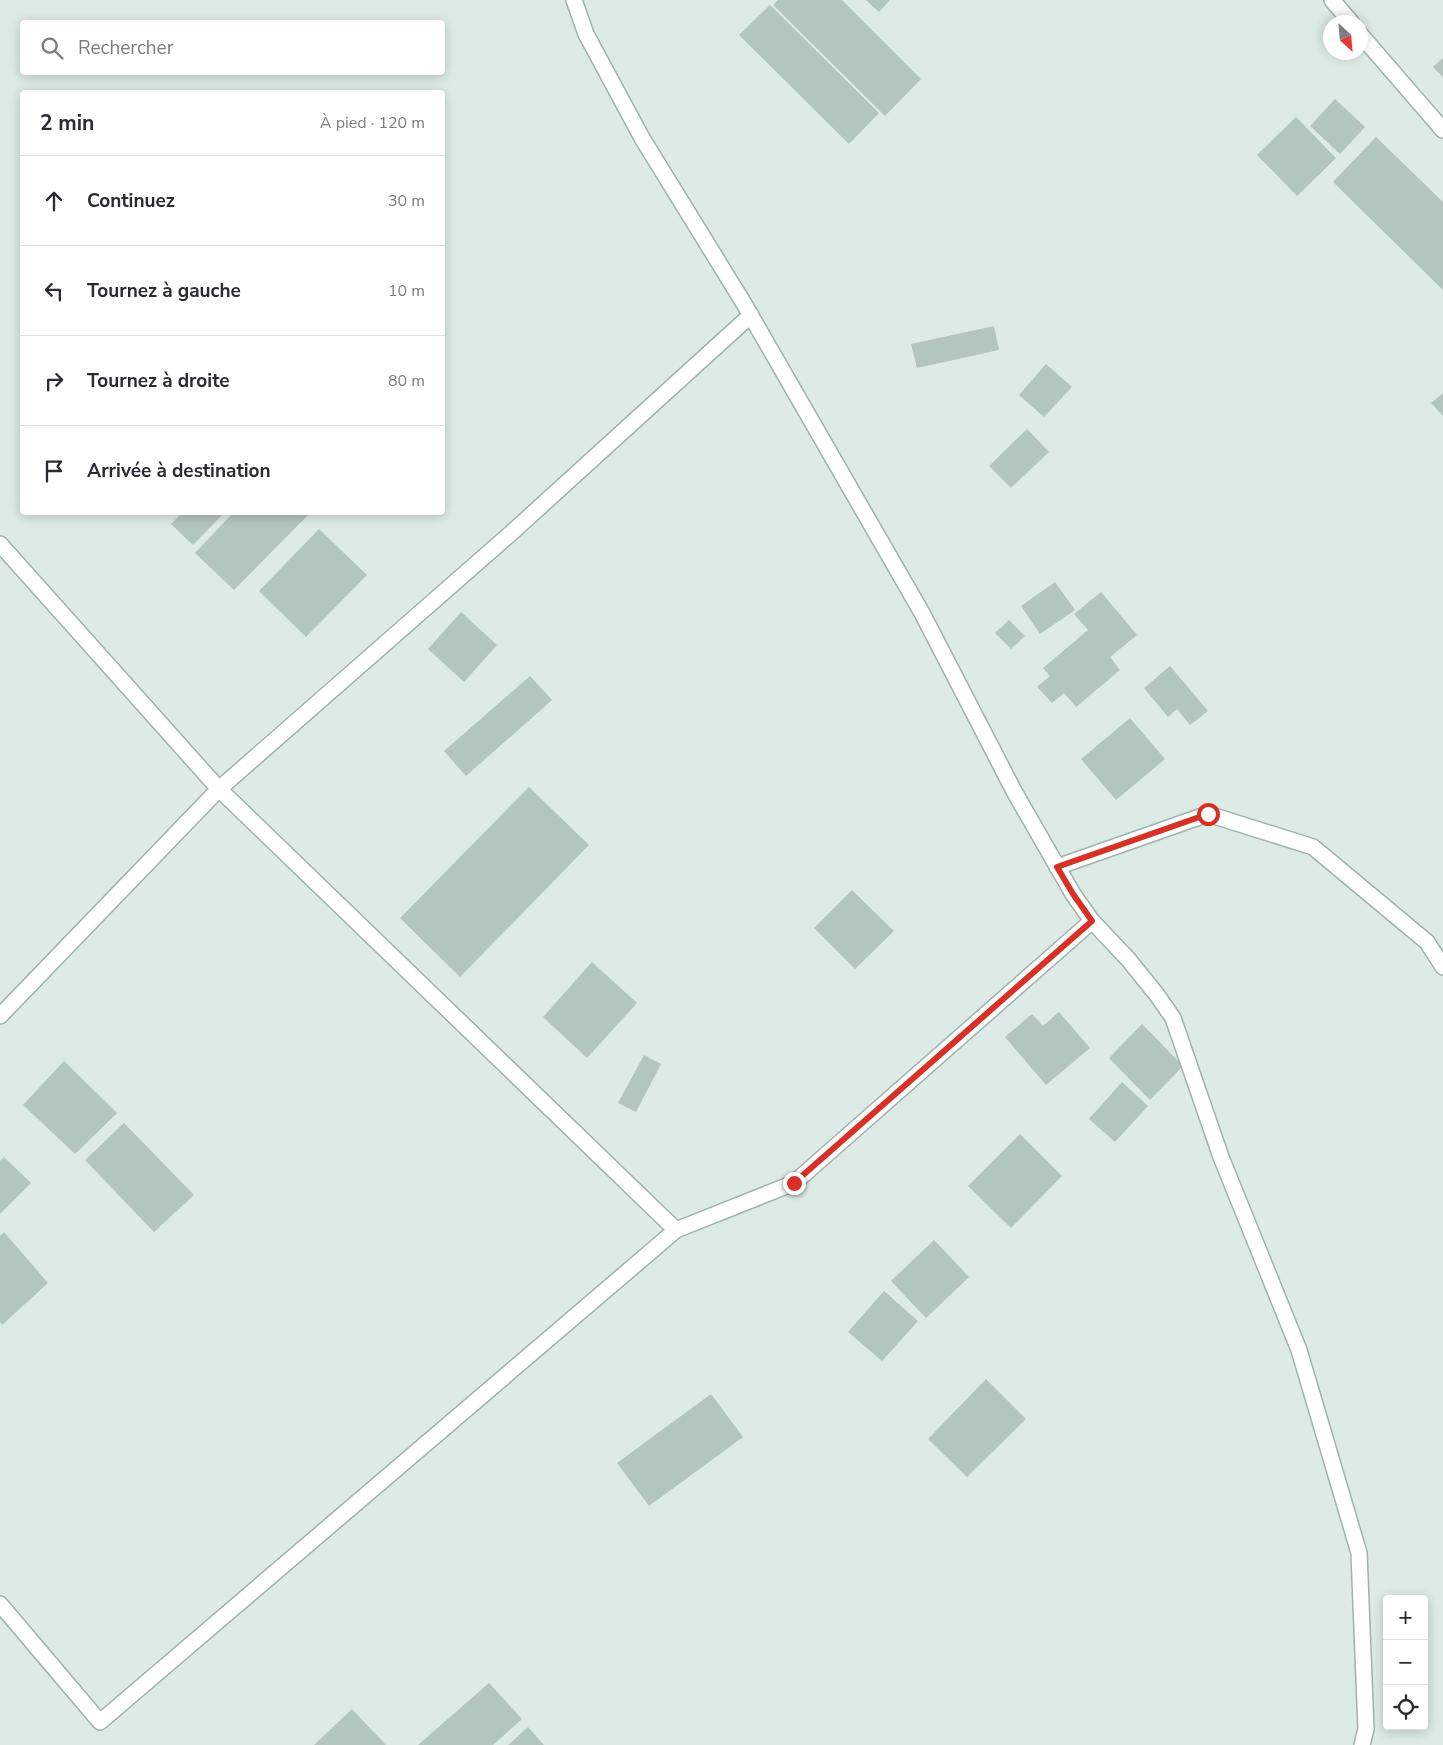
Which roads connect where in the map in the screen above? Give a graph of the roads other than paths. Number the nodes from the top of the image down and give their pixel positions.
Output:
1 (574, 0) edge
2 (1332, 0) edge
3 (1345, 15) edge
4 (1368, 43) edge
5 (1443, 130) edge
6 (751, 315) junction
7 (0, 544) edge
8 (219, 789) junction
9 (1057, 867) junction
10 (1092, 921) junction
11 (1443, 967) edge
12 (0, 1016) edge
13 (676, 1230) junction
14 (0, 1604) edge
15 (1362, 1745) edge

1 - 6 street
2 - 3 street
4 - 5 street
6 - 8 street
6 - 9 street
7 - 8 street
8 - 12 street
8 - 13 street
9 - 10 street
9 - 11 street
10 - 13 street
10 - 15 street
13 - 14 street

